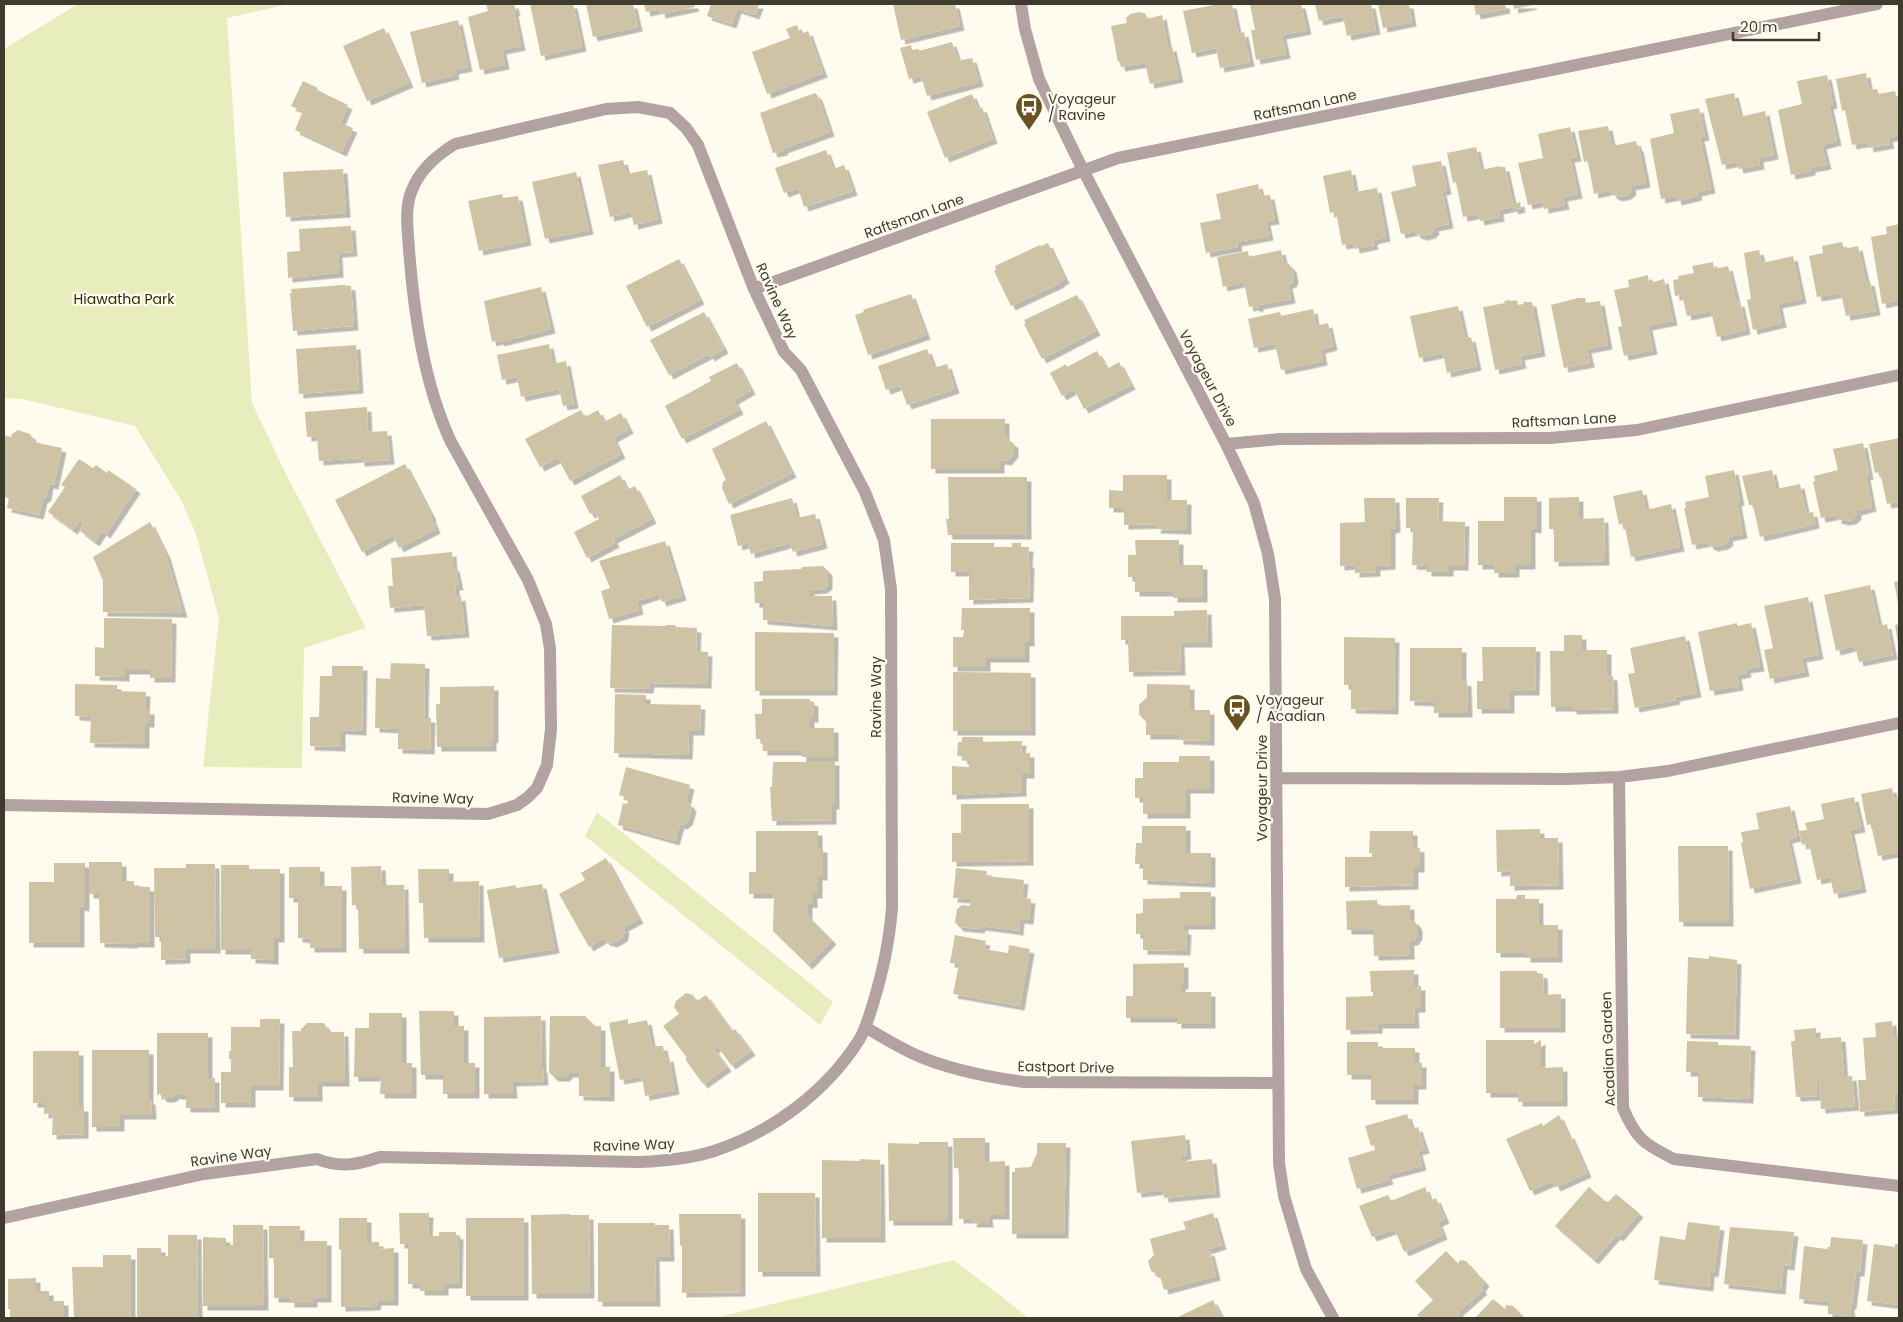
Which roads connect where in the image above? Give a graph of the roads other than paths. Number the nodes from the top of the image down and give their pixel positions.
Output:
1 (1021, 4) edge
2 (1877, 4) edge
3 (1082, 170) junction
4 (754, 289) junction
5 (1899, 375) edge
6 (1226, 444) junction
7 (1899, 723) edge
8 (1619, 777) junction
9 (1277, 778) junction
10 (4, 805) edge
11 (866, 1027) junction
12 (1278, 1083) junction
13 (1899, 1186) edge
14 (4, 1218) edge
15 (1332, 1318) edge

1 - 3 street, Voyageur Drive
2 - 3 street, Raftsman Lane
3 - 4 street, Raftsman Lane
3 - 6 street, Voyageur Drive
4 - 10 street, Ravine Way
4 - 11 street, Ravine Way
5 - 6 street, Raftsman Lane
6 - 9 street, Voyageur Drive
7 - 8 street
8 - 9 street
8 - 13 street, Acadian Garden
9 - 12 street, Voyageur Drive
11 - 12 street, Eastport Drive
11 - 14 street, Ravine Way
12 - 15 street, Voyageur Drive

